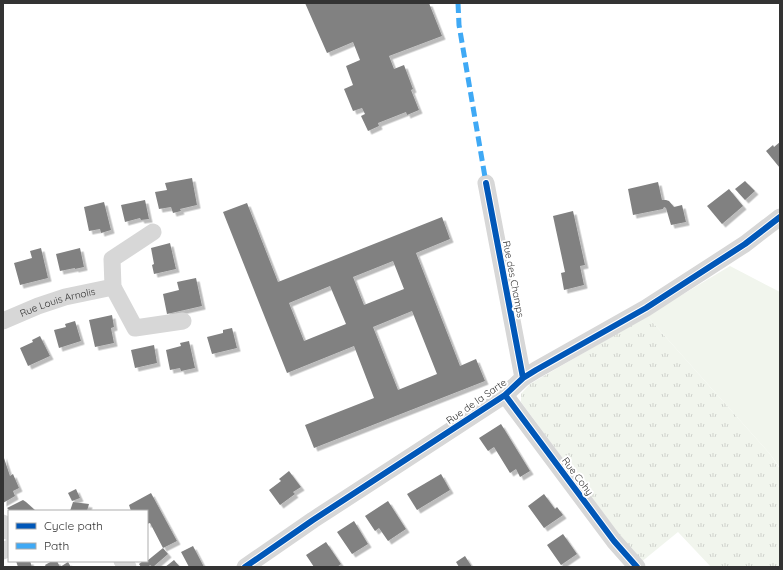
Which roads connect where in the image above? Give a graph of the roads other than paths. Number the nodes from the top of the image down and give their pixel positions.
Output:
1 (486, 183) dead end
2 (780, 217) edge
3 (153, 232) dead end
4 (113, 287) junction
5 (183, 320) dead end
6 (3, 321) edge
7 (523, 378) junction
8 (505, 395) junction
9 (246, 567) edge
10 (637, 567) edge

1 - 7 street, Rue des Champs
2 - 7 street, Rue de la Sarte
3 - 4 street
4 - 5 street
4 - 6 street, Rue Louis Arnolis
7 - 8 street, Rue de la Sarte
8 - 9 street, Rue de la Sarte
8 - 10 street, Rue Cohy

